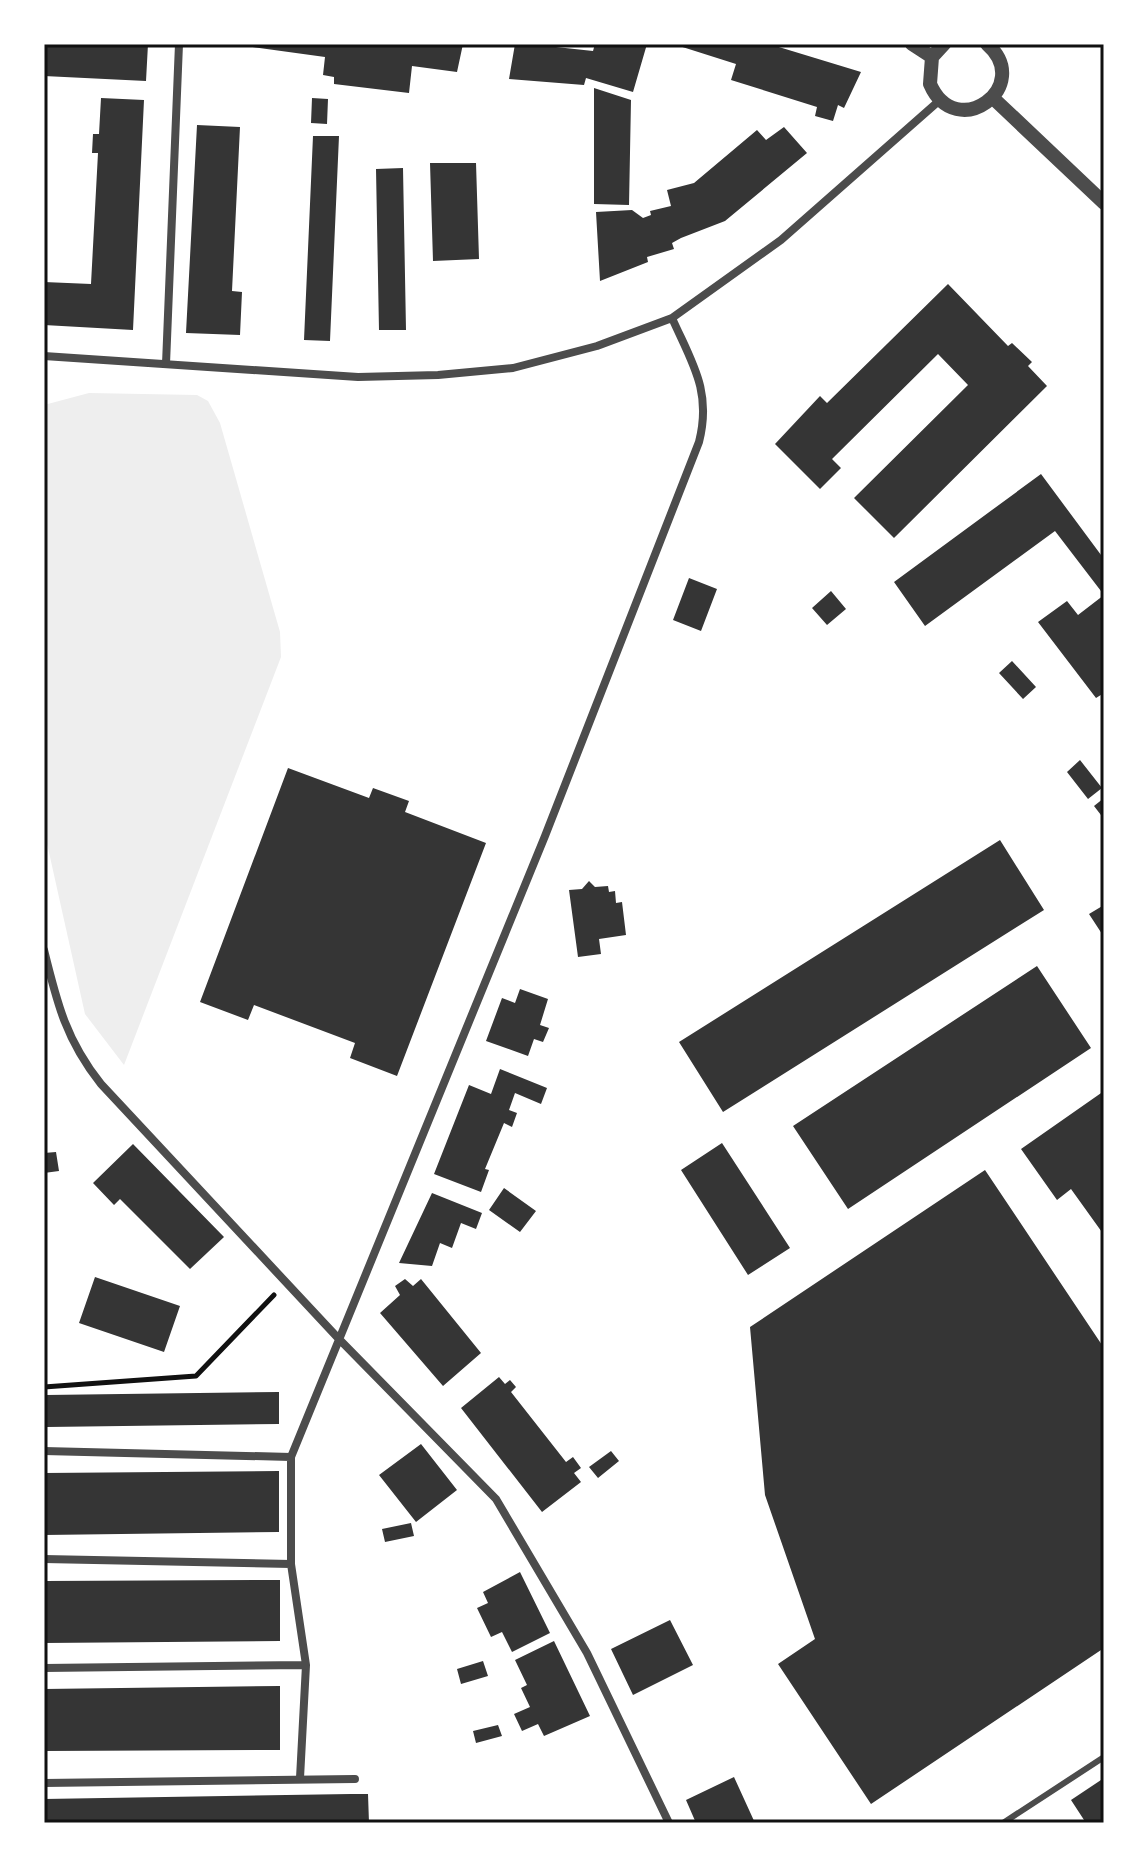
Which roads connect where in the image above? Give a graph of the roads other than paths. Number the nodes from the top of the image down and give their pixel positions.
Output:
1 (179, 44) edge
2 (912, 44) edge
3 (944, 44) edge
4 (992, 46) edge
5 (932, 57) junction
6 (993, 98) junction
7 (940, 100) junction
8 (1104, 203) edge
9 (672, 318) junction
10 (44, 356) edge
11 (166, 364) junction
12 (44, 950) edge
13 (338, 1338) junction
14 (44, 1451) edge
15 (291, 1457) junction
16 (44, 1559) edge
17 (291, 1564) junction
18 (306, 1665) junction
19 (44, 1668) edge
20 (1104, 1757) edge
21 (300, 1778) junction
22 (355, 1779) dead end
23 (44, 1783) edge
24 (669, 1823) edge
25 (1003, 1823) edge

1 - 11 street
2 - 5 street
3 - 5 street
4 - 6 street
5 - 7 street
6 - 7 street
6 - 8 street
7 - 9 street
9 - 11 street
9 - 13 street
10 - 11 street
12 - 13 street
13 - 15 street
13 - 24 street
14 - 15 street
15 - 17 street
16 - 17 street
17 - 18 street
18 - 19 street
18 - 21 street
20 - 25 lane
21 - 22 street
21 - 23 street

